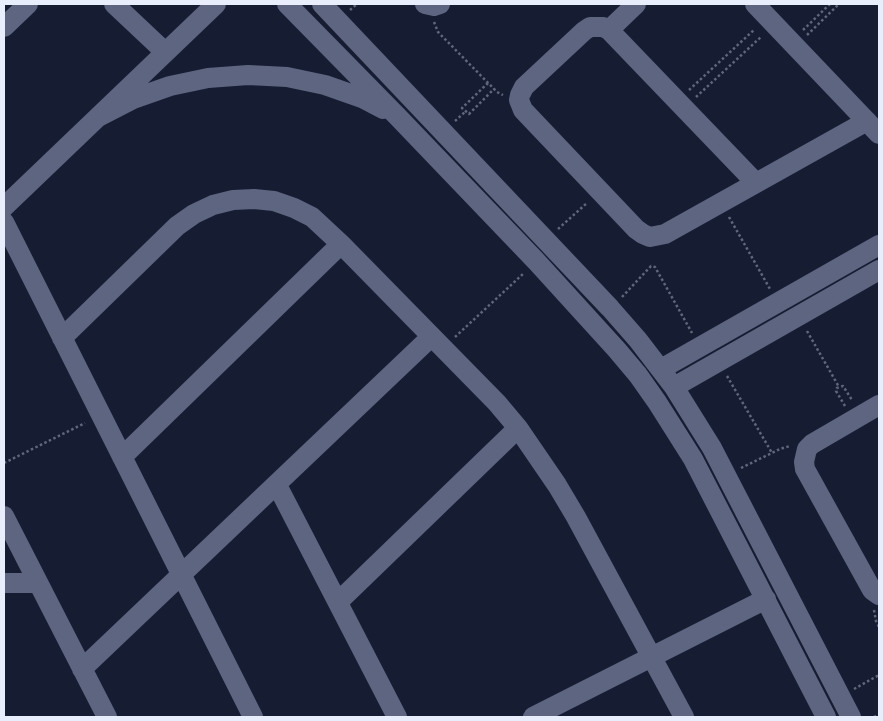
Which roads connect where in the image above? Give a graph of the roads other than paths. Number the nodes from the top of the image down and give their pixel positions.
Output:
1 (28, 4) edge
2 (114, 4) edge
3 (216, 4) edge
4 (287, 4) edge
5 (322, 4) edge
6 (636, 4) edge
7 (766, 15) edge
8 (4, 27) edge
9 (609, 30) junction
10 (165, 52) junction
11 (398, 116) junction
12 (98, 117) junction
13 (873, 127) edge
14 (756, 183) junction
15 (4, 207) edge
16 (4, 222) edge
17 (341, 244) junction
18 (879, 245) edge
19 (879, 270) edge
20 (607, 305) junction
21 (588, 318) junction
22 (62, 338) junction
23 (437, 343) junction
24 (660, 369) junction
25 (674, 387) junction
26 (879, 405) edge
27 (518, 428) junction
28 (122, 457) junction
29 (277, 485) junction
30 (4, 516) edge
31 (182, 576) junction
32 (4, 582) edge
33 (38, 583) junction
34 (879, 595) edge
35 (766, 599) junction
36 (338, 602) junction
37 (652, 657) junction
38 (82, 669) junction
39 (107, 717) edge
40 (253, 717) edge
41 (398, 717) edge
42 (533, 717) edge
43 (684, 717) edge
44 (826, 717) edge
45 (850, 717) edge

1 - 8 street
2 - 10 street
3 - 10 street
4 - 11 street
5 - 20 street
6 - 9 street
7 - 13 street
9 - 14 street
9 - 14 street
10 - 12 street
11 - 12 street
11 - 21 street
12 - 15 street
13 - 14 street
16 - 22 street
17 - 22 street
17 - 23 street
17 - 28 street
18 - 24 street
19 - 25 street
20 - 21 street
20 - 24 street
21 - 35 street
22 - 28 street
23 - 27 street
23 - 29 street
24 - 25 street
25 - 45 street
26 - 34 street
27 - 36 street
27 - 37 street
28 - 31 street
29 - 31 street
29 - 36 street
30 - 33 street
31 - 38 street
31 - 40 street
32 - 33 street
33 - 38 street
35 - 37 street
35 - 44 street
36 - 41 street
37 - 42 street
37 - 43 street
38 - 39 street

